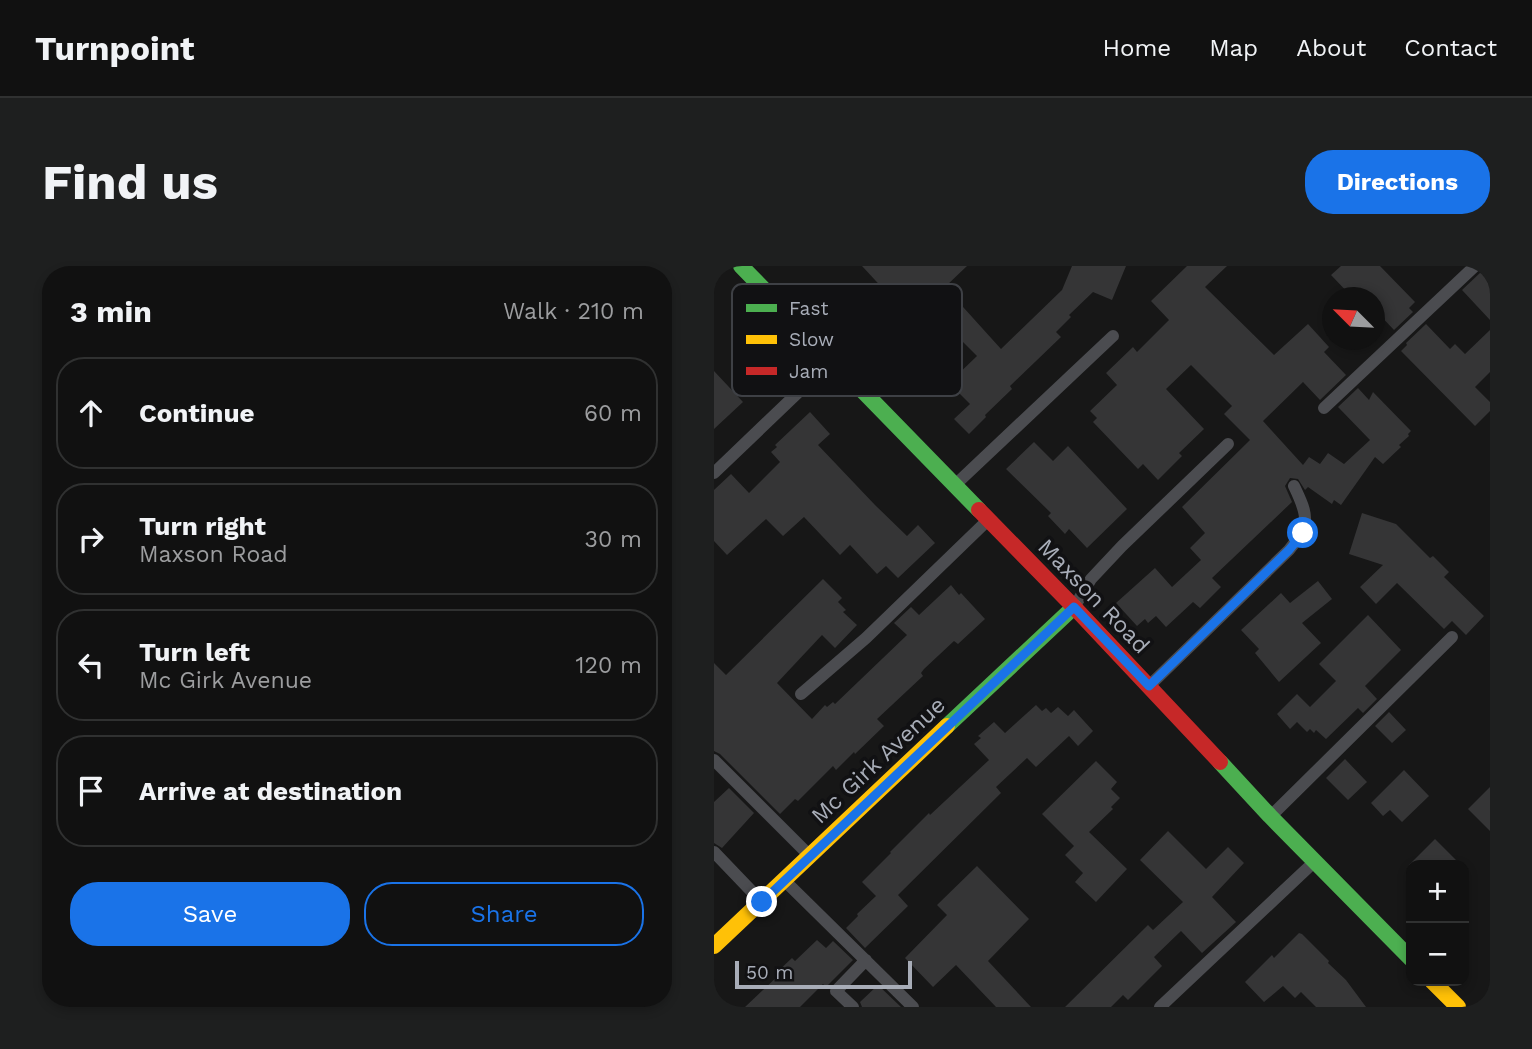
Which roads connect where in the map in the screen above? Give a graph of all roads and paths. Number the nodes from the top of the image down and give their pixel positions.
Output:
1 (741, 266) edge
2 (1475, 266) edge
3 (758, 284) edge
4 (1113, 335) dead end
5 (794, 396) edge
6 (867, 396) edge
7 (1324, 408) dead end
8 (1228, 444) dead end
9 (714, 473) edge
10 (955, 485) junction
11 (1294, 486) dead end
12 (988, 519) junction
13 (1074, 607) junction
14 (1452, 637) dead end
15 (1149, 686) junction
16 (802, 694) dead end
17 (714, 760) edge
18 (1270, 816) junction
19 (714, 852) edge
20 (810, 856) junction
21 (1315, 861) junction
22 (785, 880) junction
23 (762, 902) junction
24 (714, 946) edge
25 (1406, 954) edge
26 (866, 960) junction
27 (1437, 986) edge
28 (853, 1007) edge
29 (913, 1007) edge
30 (1160, 1007) edge
31 (1458, 1007) edge

1 - 3 street, Maxson Road
2 - 7 lane
4 - 10 lane
5 - 9 lane
6 - 10 street, Maxson Road
8 - 13 lane
10 - 12 street, Maxson Road
11 - 15 lane
12 - 13 street, Maxson Road
12 - 16 lane
13 - 15 street, Maxson Road
13 - 20 street, Mc Girk Avenue
14 - 18 lane
15 - 18 street, Maxson Road
17 - 20 lane
18 - 21 street, Maxson Road
19 - 23 lane
20 - 22 street, Mc Girk Avenue
21 - 25 street, Maxson Road
21 - 30 lane
22 - 23 street, Mc Girk Avenue
22 - 26 lane
23 - 24 street, Mc Girk Avenue
26 - 28 lane
26 - 29 lane
27 - 31 street

